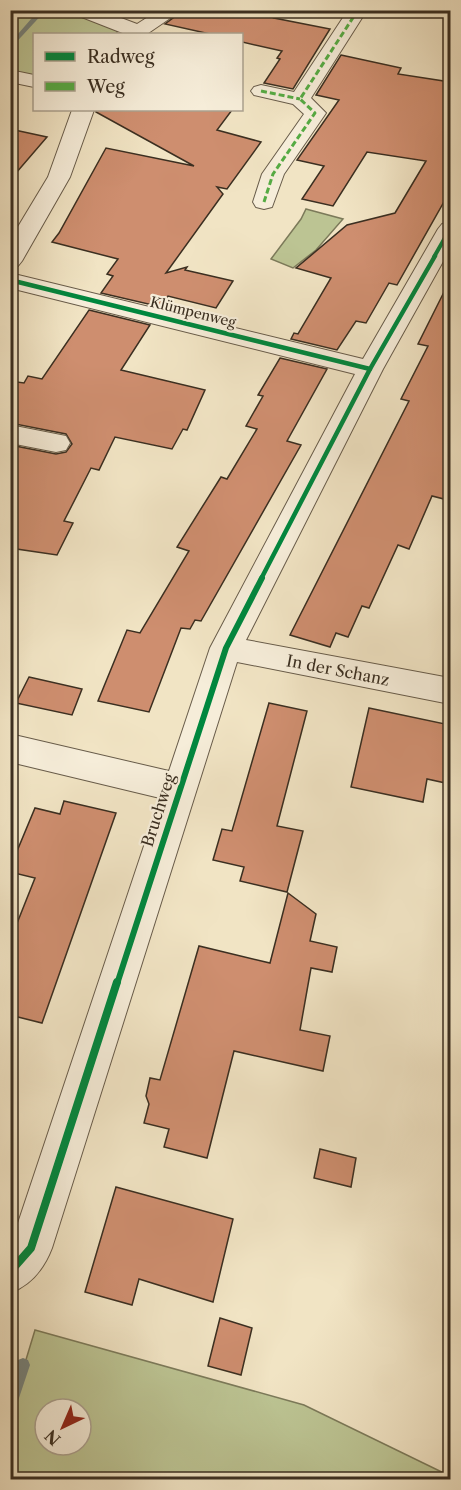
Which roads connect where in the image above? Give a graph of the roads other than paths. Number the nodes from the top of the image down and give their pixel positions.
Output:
1 (81, 10) edge
2 (173, 10) edge
3 (358, 10) edge
4 (441, 10) edge
5 (450, 12) edge
6 (136, 32) edge
7 (10, 76) edge
8 (33, 81) edge
9 (261, 91) dead end
10 (300, 99) junction
11 (83, 111) edge
12 (264, 202) dead end
13 (450, 229) edge
14 (10, 261) edge
15 (10, 279) edge
16 (370, 369) junction
17 (10, 434) edge
18 (56, 443) dead end
19 (226, 648) junction
20 (450, 692) edge
21 (10, 748) edge
22 (180, 788) junction
23 (10, 1272) edge

1 - 6 street
2 - 6 street
3 - 10 street
4 - 5 street
7 - 8 street
9 - 10 street
10 - 12 street
11 - 14 street
13 - 16 street, Bruchweg
15 - 16 street, Klümpenweg
16 - 19 street, Bruchweg
17 - 18 street
19 - 20 street, In der Schanz
19 - 22 street, Bruchweg
21 - 22 street
22 - 23 street, Bruchweg

